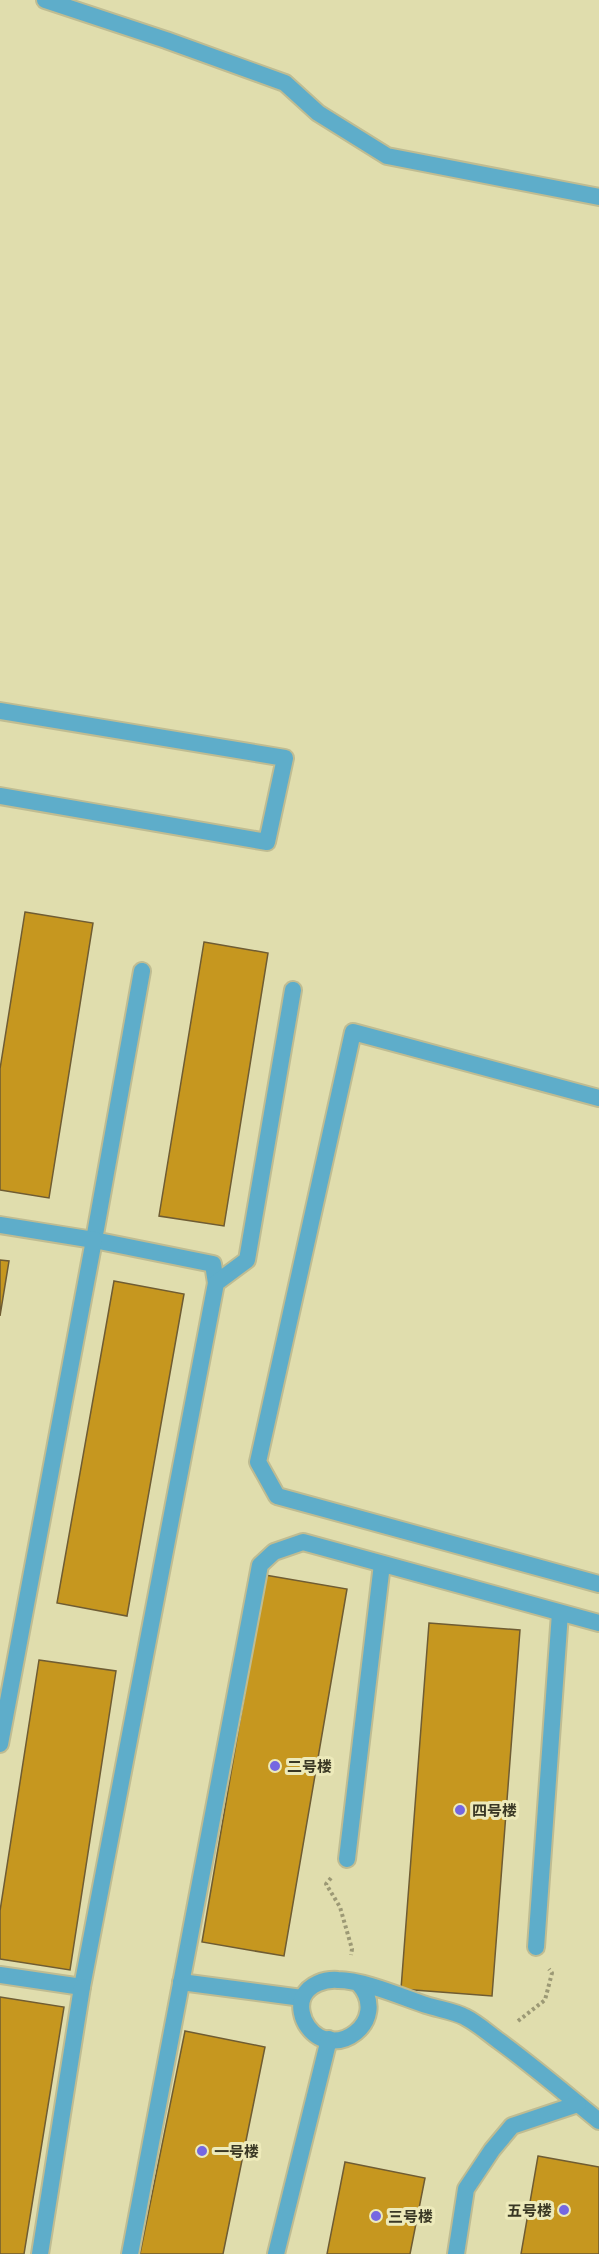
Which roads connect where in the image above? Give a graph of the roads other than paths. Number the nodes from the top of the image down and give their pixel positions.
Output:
1 (45, 0) edge
2 (599, 197) edge
3 (0, 711) edge
4 (0, 796) edge
5 (142, 971) dead end
6 (293, 990) dead end
7 (599, 1098) edge
8 (0, 1225) edge
9 (94, 1240) junction
10 (216, 1283) junction
11 (382, 1564) junction
12 (599, 1584) edge
13 (560, 1612) junction
14 (599, 1623) edge
15 (0, 1744) edge
16 (347, 1859) road end
17 (537, 1947) road end
18 (0, 1975) edge
19 (181, 1982) junction
20 (352, 1982) junction
21 (82, 1988) junction
22 (302, 1998) junction
23 (328, 2039) junction
24 (578, 2104) junction
25 (599, 2121) edge
26 (40, 2254) edge
27 (130, 2254) edge
28 (276, 2254) edge
29 (456, 2254) edge

1 - 2 street
3 - 4 street
5 - 9 street
6 - 10 street
7 - 12 street
8 - 9 street
9 - 10 street
9 - 15 street
10 - 21 street
11 - 13 street
11 - 16 street
11 - 19 street
13 - 14 street
13 - 17 street
18 - 21 street
19 - 22 street
19 - 27 street
20 - 22 street
20 - 23 street
20 - 24 street
21 - 26 street
22 - 23 street
23 - 28 street
24 - 25 street
24 - 29 street

